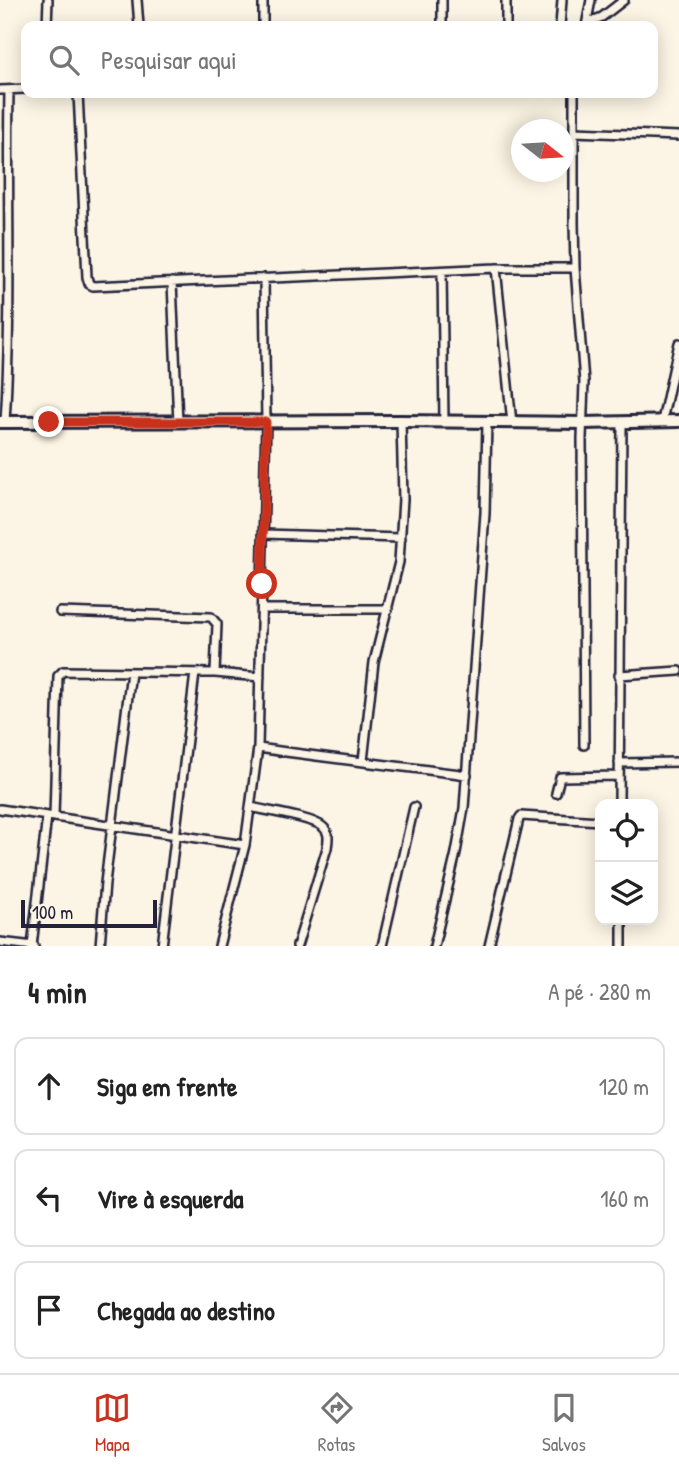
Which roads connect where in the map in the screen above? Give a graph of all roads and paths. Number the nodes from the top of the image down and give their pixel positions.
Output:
1 (48, 0) edge
2 (137, 0) edge
3 (264, 0) edge
4 (442, 0) edge
5 (506, 0) edge
6 (562, 0) edge
7 (591, 0) edge
8 (624, 0) edge
9 (47, 21) edge
10 (139, 21) edge
11 (263, 21) edge
12 (442, 21) edge
13 (506, 21) edge
14 (560, 21) edge
15 (587, 21) edge
16 (593, 21) edge
17 (21, 89) edge
18 (0, 90) edge
19 (9, 90) junction
20 (78, 98) edge
21 (575, 98) edge
22 (574, 132) junction
23 (679, 136) edge
24 (496, 268) junction
25 (575, 268) junction
26 (442, 271) junction
27 (264, 278) junction
28 (172, 282) junction
29 (679, 343) edge
30 (401, 421) junction
31 (662, 421) junction
32 (679, 421) edge
33 (2, 422) edge
34 (266, 422) junction
35 (444, 422) junction
36 (487, 422) junction
37 (178, 423) junction
38 (512, 423) junction
39 (583, 423) junction
40 (622, 423) junction
41 (263, 534) junction
42 (401, 538) junction
43 (262, 609) junction
44 (388, 609) junction
45 (60, 612) dead end
46 (679, 671) edge
47 (131, 672) junction
48 (195, 673) junction
49 (215, 673) junction
50 (619, 675) junction
51 (260, 677) junction
52 (584, 745) dead end
53 (258, 748) junction
54 (363, 761) junction
55 (619, 762) junction
56 (679, 762) edge
57 (467, 775) junction
58 (618, 776) junction
59 (556, 793) dead end
60 (619, 799) edge
61 (251, 807) junction
62 (414, 807) dead end
63 (0, 808) edge
64 (50, 816) junction
65 (595, 821) edge
66 (112, 825) junction
67 (177, 834) junction
68 (246, 845) junction
69 (622, 925) edge
70 (0, 942) edge
71 (32, 946) edge
72 (100, 946) edge
73 (162, 946) edge
74 (219, 946) edge
75 (298, 946) edge
76 (382, 946) edge
77 (434, 946) edge
78 (489, 946) edge
79 (622, 946) edge

1 - 9 street
2 - 10 street
3 - 11 street
4 - 12 street
5 - 13 street
6 - 14 street
7 - 15 street
8 - 16 street
17 - 19 street
18 - 19 street
19 - 33 street
20 - 28 street
21 - 22 street
22 - 23 street
22 - 25 street
24 - 25 street
24 - 26 street
24 - 38 street
25 - 39 street
26 - 27 street
26 - 35 street
27 - 28 street
27 - 34 street
28 - 37 street
29 - 31 street
30 - 34 street
30 - 35 street
30 - 42 street
31 - 32 street
31 - 40 street
33 - 37 street
34 - 37 street
34 - 41 street
35 - 36 street
36 - 38 street
36 - 57 street
38 - 39 street
39 - 40 street
39 - 52 street
40 - 50 street
41 - 42 street
41 - 43 street
42 - 44 street
43 - 44 street
43 - 51 street
44 - 54 street
45 - 49 street
46 - 50 street
47 - 48 street
47 - 64 street
47 - 66 street
48 - 49 street
48 - 67 street
49 - 51 street
50 - 55 street
51 - 53 street
53 - 54 street
53 - 61 street
54 - 57 street
55 - 56 street
55 - 58 street
57 - 77 street
58 - 59 street
58 - 60 street
61 - 68 street
61 - 75 street
62 - 76 street
63 - 64 street
64 - 66 street
64 - 71 street
65 - 78 street
66 - 67 street
66 - 72 street
67 - 68 street
67 - 73 street
68 - 74 street
69 - 79 street
70 - 71 street

